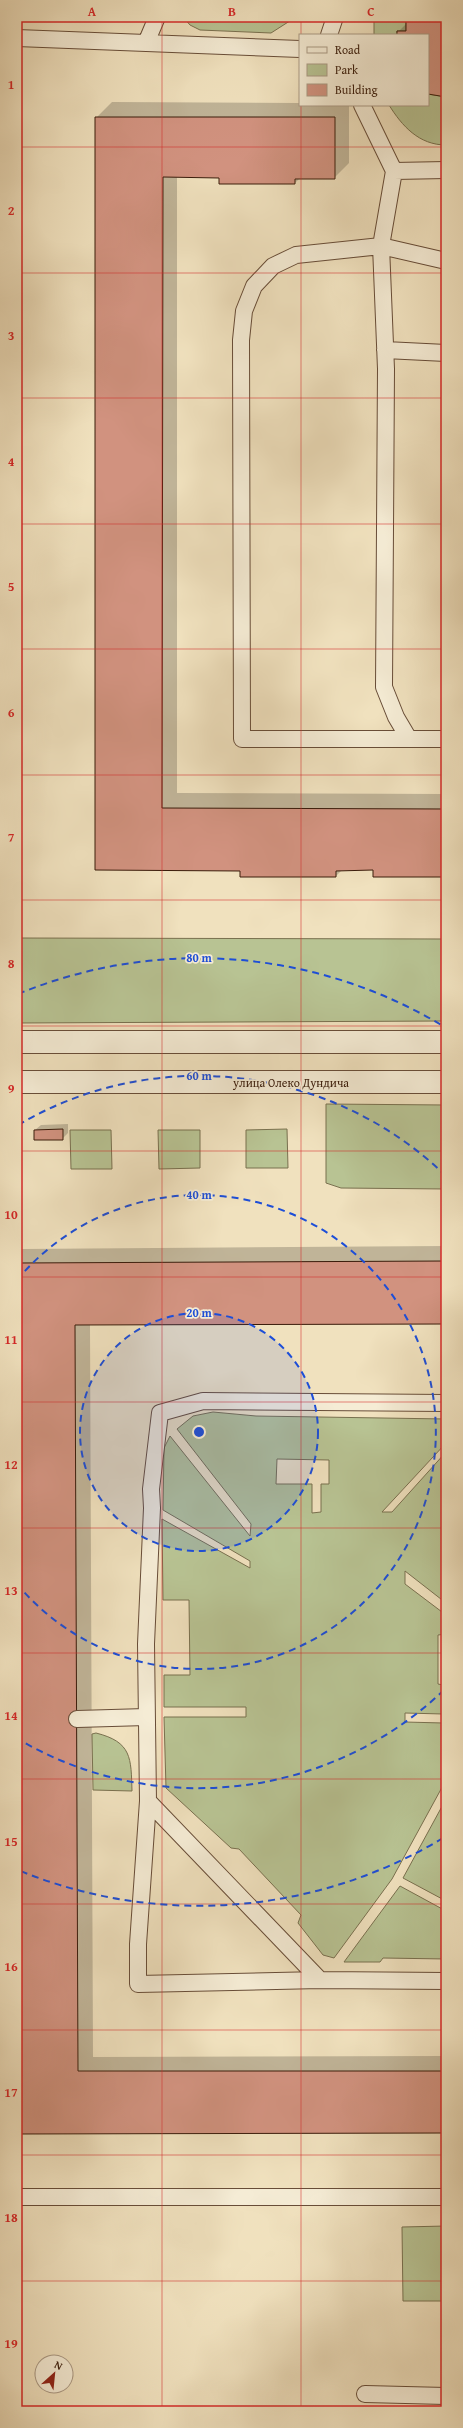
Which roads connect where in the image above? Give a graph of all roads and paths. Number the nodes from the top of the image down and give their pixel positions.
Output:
1 (157, 17) edge
2 (335, 17) edge
3 (329, 34) edge
4 (17, 38) edge
5 (146, 43) junction
6 (299, 49) edge
7 (362, 106) edge
8 (446, 170) edge
9 (394, 171) junction
10 (381, 246) junction
11 (446, 261) edge
12 (386, 350) junction
13 (446, 353) edge
14 (409, 739) junction
15 (446, 739) edge
16 (17, 1042) edge
17 (446, 1042) edge
18 (17, 1082) edge
19 (446, 1082) edge
20 (446, 1403) edge
21 (146, 1717) junction
22 (77, 1719) dead end
23 (148, 1801) junction
24 (320, 1980) junction
25 (446, 1981) edge
26 (17, 2197) edge
27 (446, 2197) edge
28 (365, 2394) dead end
29 (446, 2396) edge

1 - 5 lane
2 - 3 lane
4 - 5 lane
5 - 6 lane
7 - 9 lane
8 - 9 lane
9 - 10 lane
10 - 11 lane
10 - 12 lane
10 - 14 lane
12 - 13 lane
12 - 14 lane
14 - 15 lane
16 - 17 street
18 - 19 street, улица Олеко Дундича
20 - 21 lane
21 - 22 lane
21 - 23 lane
23 - 24 lane
23 - 24 lane
24 - 25 lane
26 - 27 lane
28 - 29 lane

